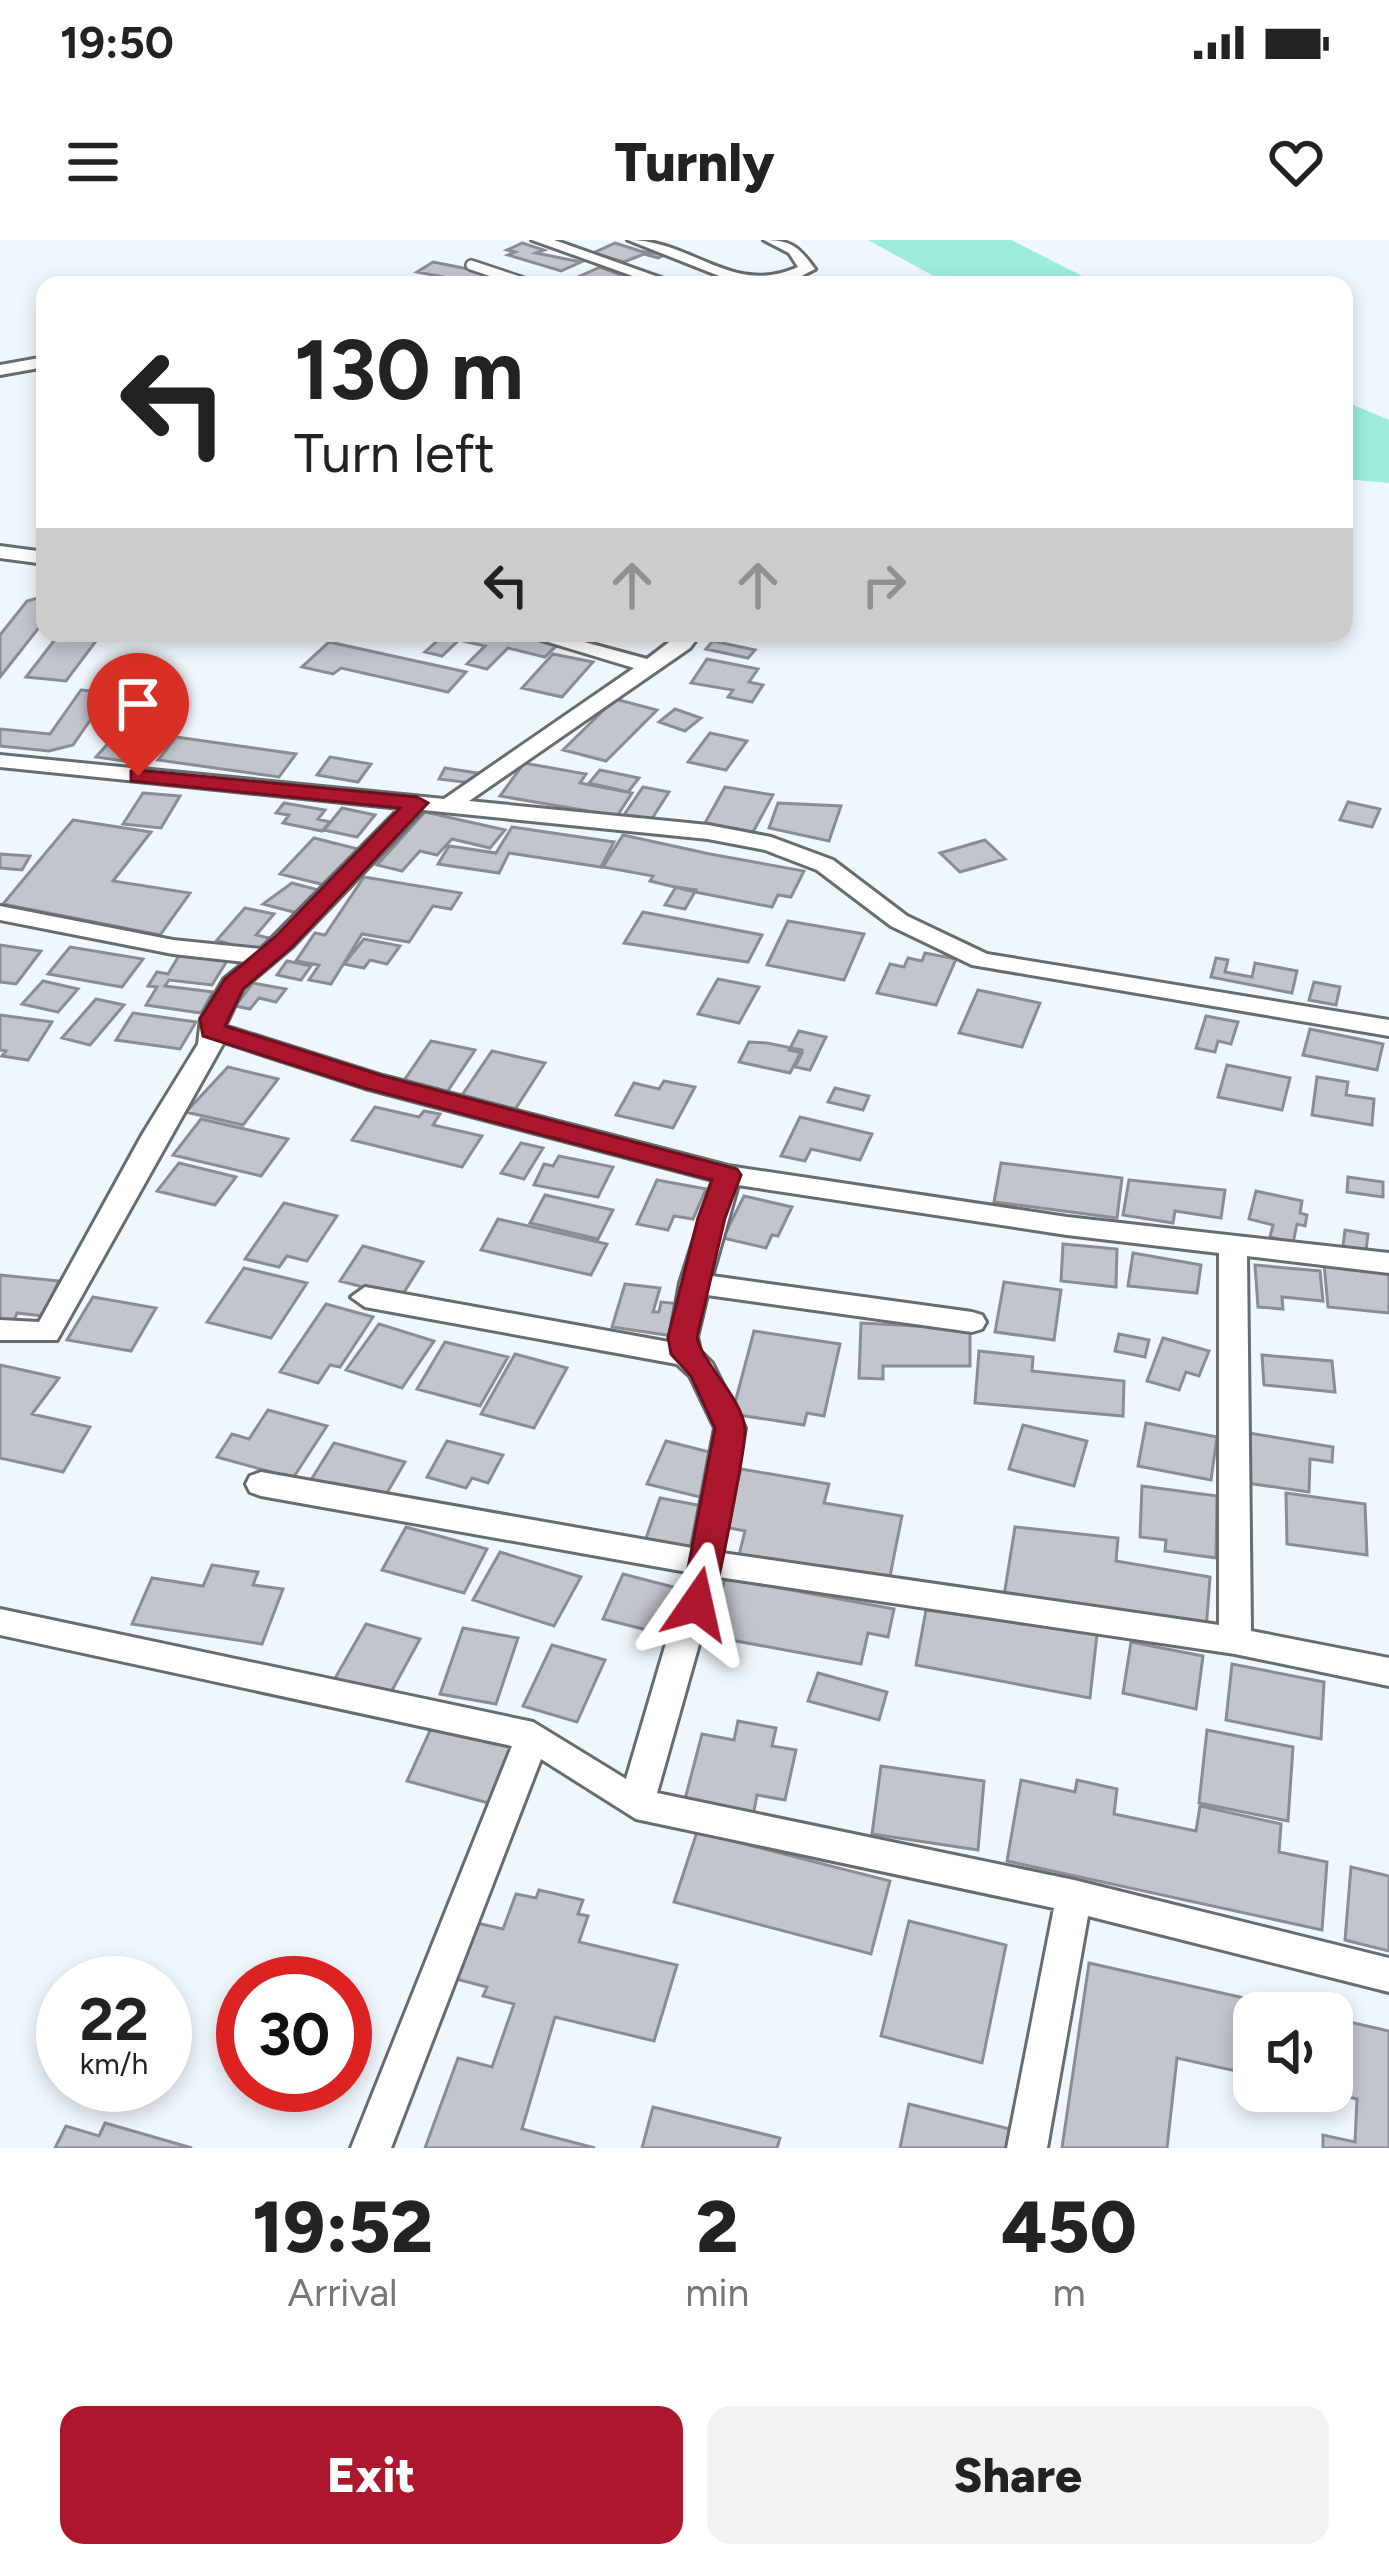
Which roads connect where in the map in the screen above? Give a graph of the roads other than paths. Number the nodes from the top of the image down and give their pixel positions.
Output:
1 (539, 240) edge
2 (635, 240) edge
3 (771, 240) edge
4 (470, 265) dead end
5 (504, 276) edge
6 (646, 276) edge
7 (736, 276) edge
8 (791, 276) edge
9 (36, 364) edge
10 (0, 370) edge
11 (0, 552) edge
12 (36, 557) edge
13 (561, 642) edge
14 (680, 642) edge
15 (649, 666) junction
16 (0, 761) edge
17 (417, 803) junction
18 (448, 806) junction
19 (0, 913) edge
20 (266, 957) junction
21 (1389, 1028) edge
22 (217, 1037) junction
23 (728, 1175) junction
24 (1233, 1245) junction
25 (1389, 1263) edge
26 (694, 1283) junction
27 (365, 1297) dead end
28 (971, 1322) dead end
29 (0, 1330) edge
30 (686, 1354) junction
31 (261, 1484) dead end
32 (705, 1563) junction
33 (0, 1622) edge
34 (1235, 1641) junction
35 (1389, 1672) edge
36 (533, 1736) junction
37 (636, 1804) junction
38 (1073, 1896) junction
39 (1389, 1975) edge
40 (370, 2148) edge
41 (1027, 2148) edge

1 - 6 street
2 - 7 street
3 - 8 street
4 - 5 lane
9 - 10 street
11 - 12 street
13 - 15 street
14 - 15 street
15 - 18 street
16 - 17 street
17 - 18 street
17 - 20 street
18 - 21 street
19 - 20 street
20 - 22 street
22 - 23 street
22 - 29 street
23 - 24 street
23 - 26 street
24 - 25 street
24 - 34 street
26 - 28 street
26 - 30 street
27 - 30 street
30 - 32 street
31 - 32 street
32 - 34 street
32 - 37 street
33 - 36 street
34 - 35 street
36 - 37 street
36 - 40 street
37 - 38 street
38 - 39 street
38 - 41 street

